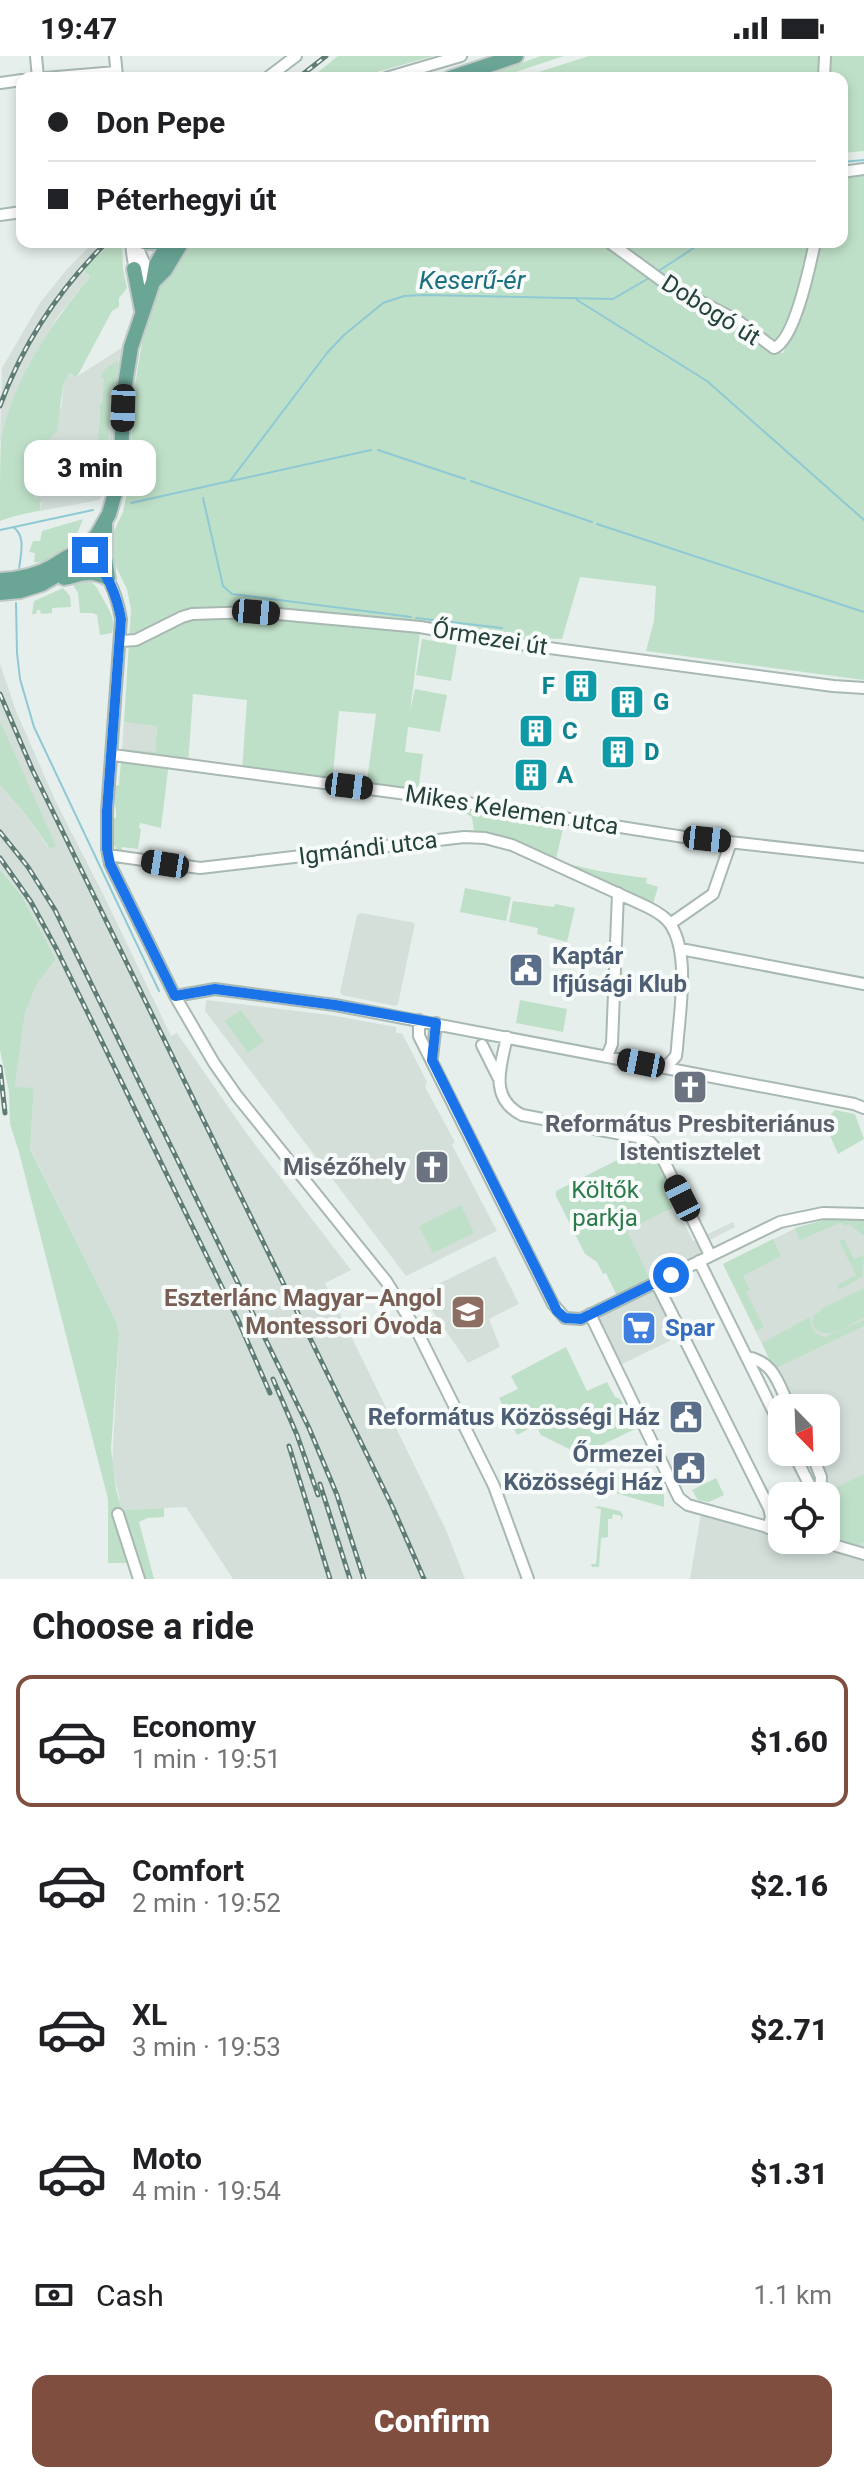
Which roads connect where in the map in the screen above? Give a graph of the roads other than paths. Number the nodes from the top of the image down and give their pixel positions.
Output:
1 (296, 56) edge
2 (461, 56) edge
3 (516, 56) edge
4 (275, 72) edge
5 (406, 72) edge
6 (468, 72) edge
7 (133, 248) edge
8 (136, 248) edge
9 (166, 248) edge
10 (178, 248) edge
11 (617, 248) edge
12 (813, 248) edge
13 (134, 269) junction
14 (153, 282) junction
15 (142, 310) junction
16 (105, 522) junction
17 (83, 551) junction
18 (55, 578) junction
19 (108, 578) junction
20 (0, 580) edge
21 (0, 593) edge
22 (121, 641) junction
23 (864, 688) edge
24 (113, 755) junction
25 (731, 842) junction
26 (108, 855) junction
27 (864, 857) edge
28 (618, 893) junction
29 (670, 924) junction
30 (680, 951) junction
31 (864, 984) edge
32 (175, 996) junction
33 (419, 1020) junction
34 (436, 1023) junction
35 (460, 1028) junction
36 (507, 1037) junction
37 (435, 1042) junction
38 (482, 1045) dead end
39 (607, 1056) junction
40 (676, 1056) junction
41 (432, 1060) junction
42 (665, 1068) junction
43 (681, 1071) junction
44 (498, 1077) junction
45 (864, 1108) edge
46 (864, 1214) edge
47 (710, 1255) junction
48 (699, 1261) junction
49 (656, 1282) junction
50 (590, 1314) junction
51 (747, 1357) junction
52 (783, 1394) edge
53 (768, 1400) edge
54 (768, 1506) edge
55 (118, 1514) dead end
56 (768, 1528) edge
57 (840, 1547) edge
58 (864, 1554) edge
59 (139, 1579) edge
60 (528, 1579) edge

1 - 4 street
2 - 5 street
3 - 6 main road
7 - 13 street
8 - 14 street
9 - 14 main road
10 - 14 main road
11 - 12 street, Dobogó út
13 - 14 street
13 - 15 main road
14 - 15 main road
15 - 16 main road
16 - 17 main road
16 - 19 main road
17 - 18 main road
17 - 19 street
17 - 20 main road
18 - 19 main road
18 - 21 main road
19 - 22 street
22 - 23 street, Őrmezei út
22 - 24 street
24 - 25 street, Mikes Kelemen utca
24 - 26 street
25 - 27 street, Mikes Kelemen utca
25 - 29 street
26 - 28 street, Igmándi utca
26 - 32 street
28 - 29 street, Igmándi utca
28 - 39 street
29 - 30 street
30 - 31 street
30 - 40 street
32 - 33 street
32 - 60 street
33 - 34 street
33 - 41 street
34 - 35 street
34 - 37 street
35 - 36 street
35 - 37 street
36 - 39 street
36 - 44 street
37 - 41 street
38 - 44 street
39 - 42 street
40 - 42 street
40 - 43 street
41 - 50 street
42 - 43 street
43 - 45 street
44 - 47 street
46 - 47 street
47 - 48 street
48 - 49 street
48 - 51 street
49 - 50 street
49 - 54 street
50 - 56 street
51 - 52 street
51 - 53 street
55 - 59 street
57 - 58 street

